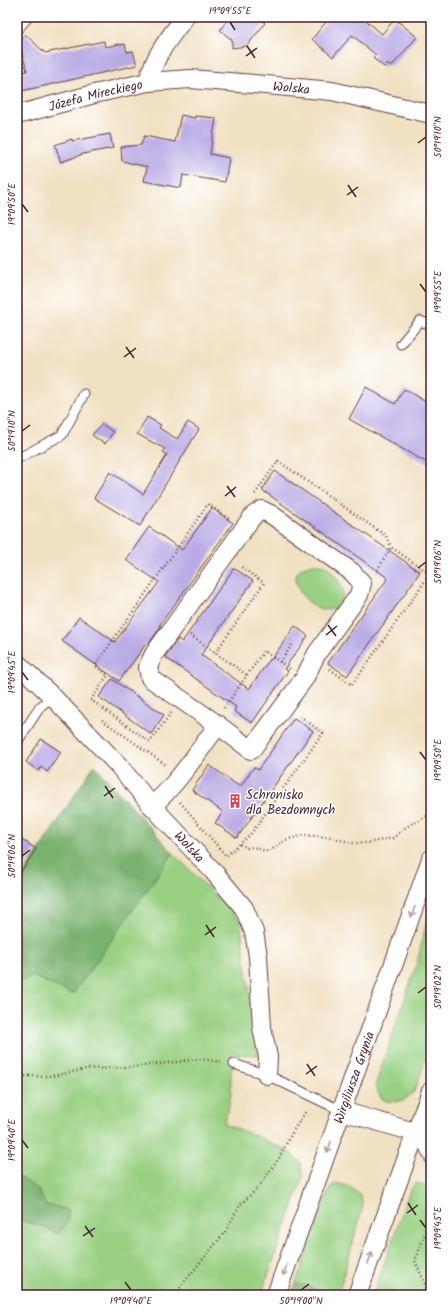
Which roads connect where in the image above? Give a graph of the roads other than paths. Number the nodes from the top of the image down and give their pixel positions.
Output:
1 (28, 17) edge
2 (185, 17) edge
3 (17, 30) edge
4 (148, 82) junction
5 (431, 114) edge
6 (17, 115) edge
7 (431, 325) edge
8 (400, 344) dead end
9 (84, 394) dead end
10 (17, 459) edge
11 (17, 664) edge
12 (52, 696) junction
13 (216, 724) junction
14 (17, 742) edge
15 (152, 806) junction
16 (431, 859) edge
17 (234, 1064) road end
18 (267, 1075) junction
19 (431, 1091) edge
20 (342, 1111) junction
21 (424, 1135) edge
22 (431, 1161) edge
23 (276, 1295) edge
24 (357, 1295) edge

1 - 3 lane
2 - 4 street, Józefa Mireckiego
4 - 5 street, Wolska
4 - 6 street, Józefa Mireckiego
7 - 8 lane
9 - 10 lane
11 - 12 street, Wolska
12 - 14 lane
12 - 15 street, Wolska
13 - 13 street
13 - 15 street
15 - 18 street, Wolska
16 -> 20 street, Wirgiliusza Grynia
17 - 18 lane
18 - 20 lane
19 - 21 street
20 - 21 street
20 -> 23 street, Wirgiliusza Grynia
21 - 22 lane
24 -> 21 street

